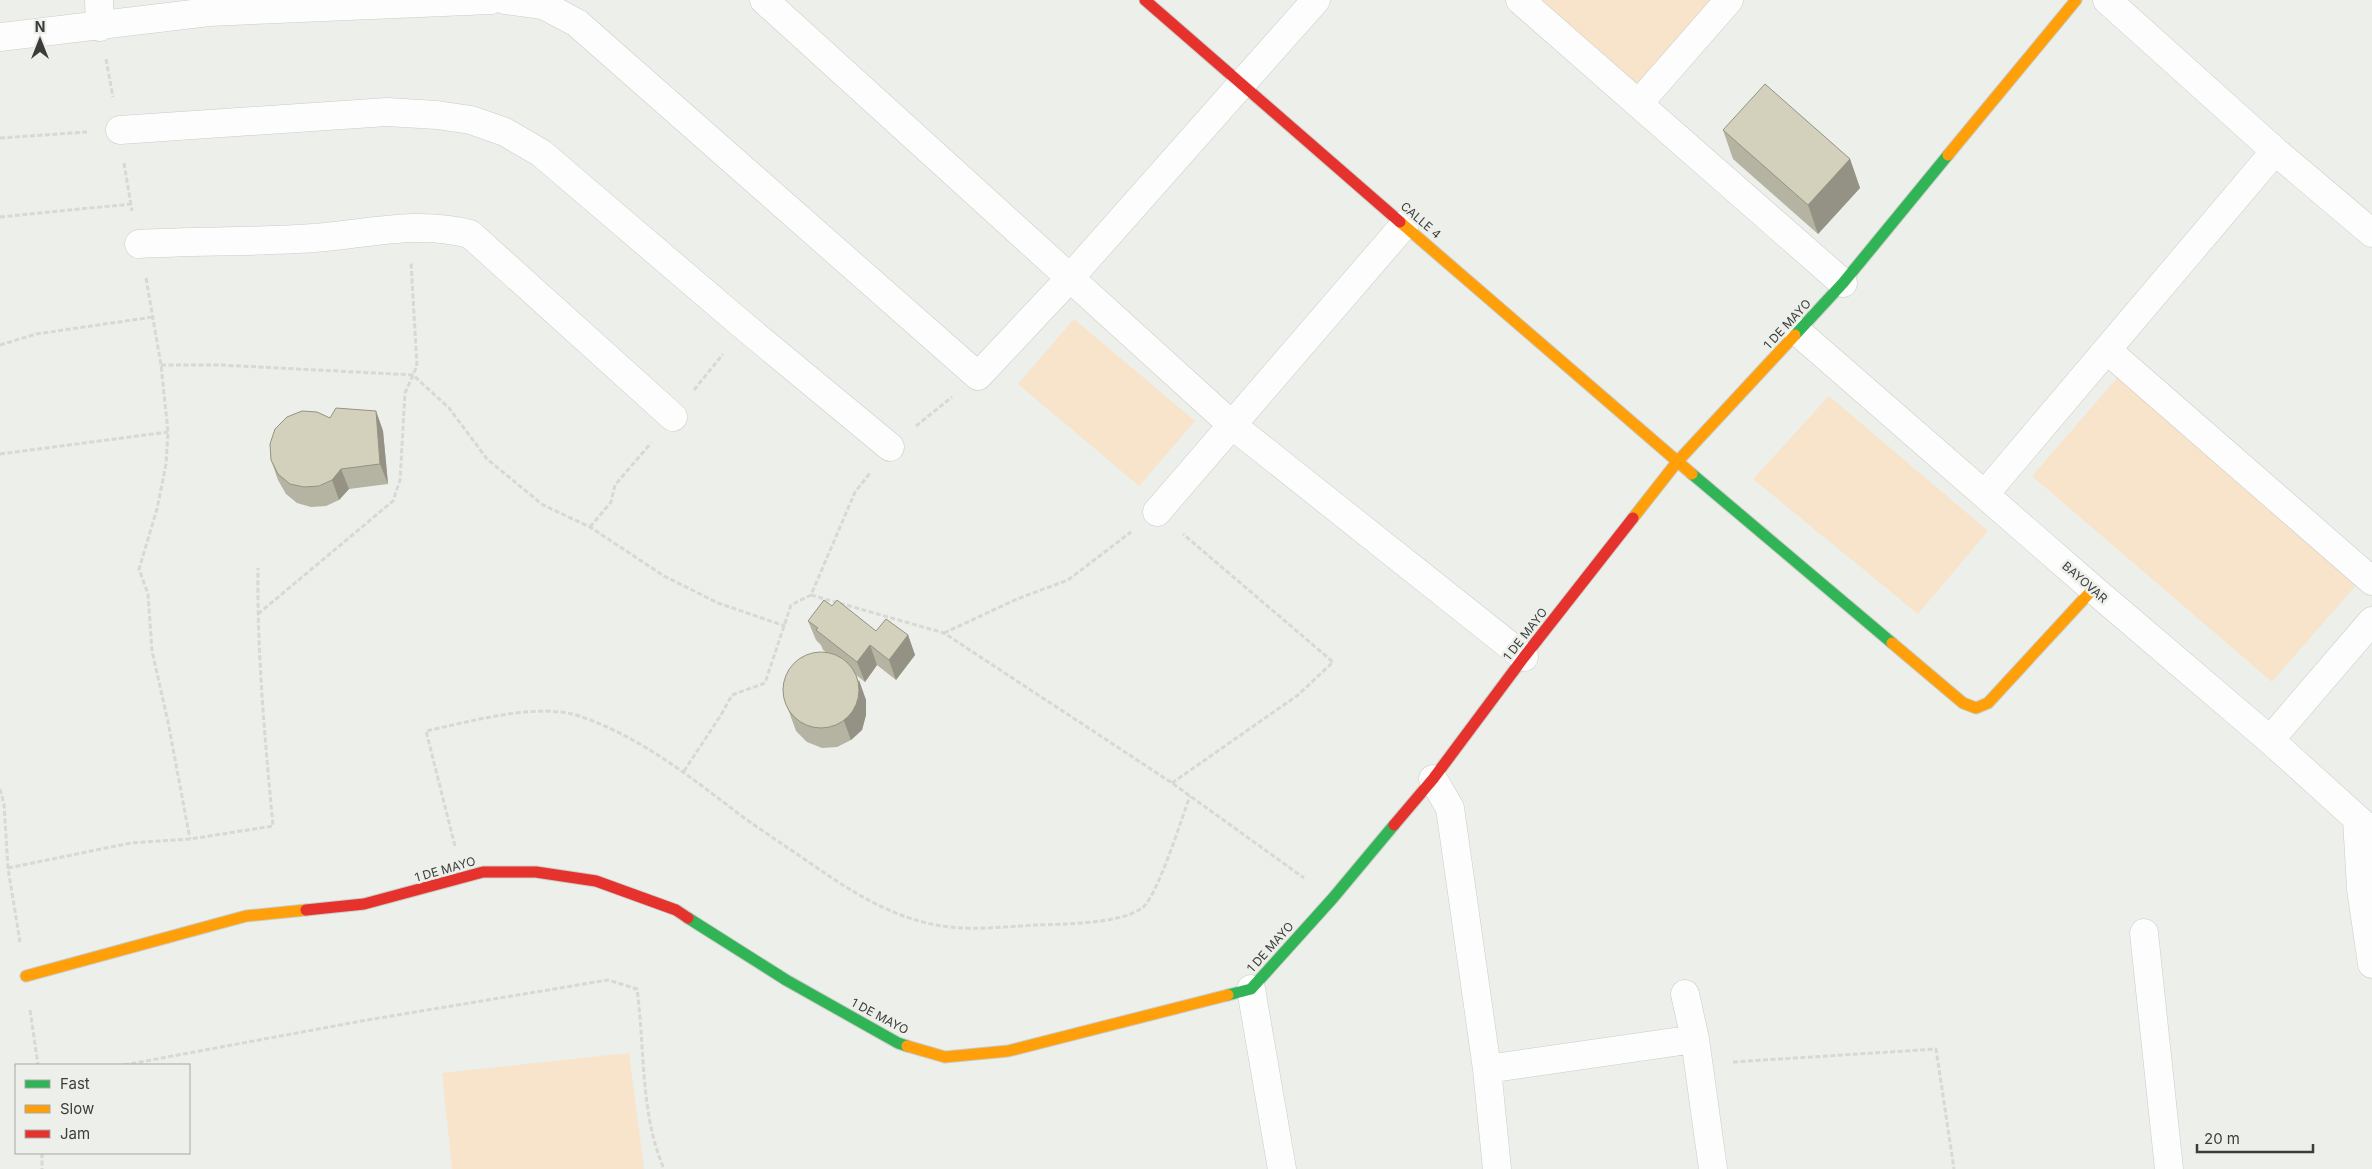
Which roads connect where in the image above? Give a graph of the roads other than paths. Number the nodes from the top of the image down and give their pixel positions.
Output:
1 (98, 0) edge
2 (491, 0) edge
3 (505, 0) edge
4 (764, 0) edge
5 (1146, 0) edge
6 (1316, 0) edge
7 (1520, 0) edge
8 (1729, 0) edge
9 (2076, 0) edge
10 (2107, 0) edge
11 (100, 27) junction
12 (0, 37) edge
13 (1242, 84) junction
14 (1639, 103) junction
15 (120, 130) road end
16 (2275, 151) junction
17 (1405, 224) junction
18 (2372, 232) edge
19 (139, 244) road end
20 (1069, 279) junction
21 (1843, 283) junction
22 (1798, 332) junction
23 (2107, 350) junction
24 (673, 417) dead end
25 (1232, 425) junction
26 (890, 447) road end
27 (1677, 462) junction
28 (1985, 494) junction
29 (1157, 512) road end
30 (2372, 580) edge
31 (2093, 589) junction
32 (2372, 621) edge
33 (1524, 657) junction
34 (2270, 740) junction
35 (1432, 779) junction
36 (2364, 826) edge
37 (2144, 933) dead end
38 (2372, 964) edge
39 (26, 976) road end
40 (1251, 988) junction
41 (1685, 994) dead end
42 (1696, 1052) junction
43 (1487, 1069) junction
44 (1282, 1169) edge
45 (1497, 1169) edge
46 (1713, 1169) edge
47 (2169, 1169) edge

1 - 11 street
2 - 11 street
3 - 20 street
4 - 20 street
5 - 13 street, CALLE 4
6 - 13 street
7 - 14 street
8 - 14 street
9 - 21 street, 1 DE MAYO
10 - 16 street
11 - 12 street
13 - 17 street, CALLE 4
13 - 20 street
14 - 21 street
15 - 26 street
16 - 18 street
16 - 23 street
17 - 25 street
17 - 27 street, CALLE 4
19 - 24 street
20 - 25 street
21 - 22 street, 1 DE MAYO
22 - 27 street, 1 DE MAYO
22 - 28 street, BAYOVAR
23 - 28 street
23 - 30 street
25 - 29 street
25 - 33 street
27 - 31 street, CALLE 4
27 - 33 street, 1 DE MAYO
28 - 31 street, BAYOVAR
31 - 34 street, BAYOVAR
32 - 34 street
33 - 35 street, 1 DE MAYO
34 - 36 street, BAYOVAR
35 - 40 street, 1 DE MAYO
35 - 43 street
36 - 38 street
37 - 47 street
39 - 40 street, 1 DE MAYO
40 - 44 street
41 - 42 street
42 - 43 street
42 - 46 street
43 - 45 street

